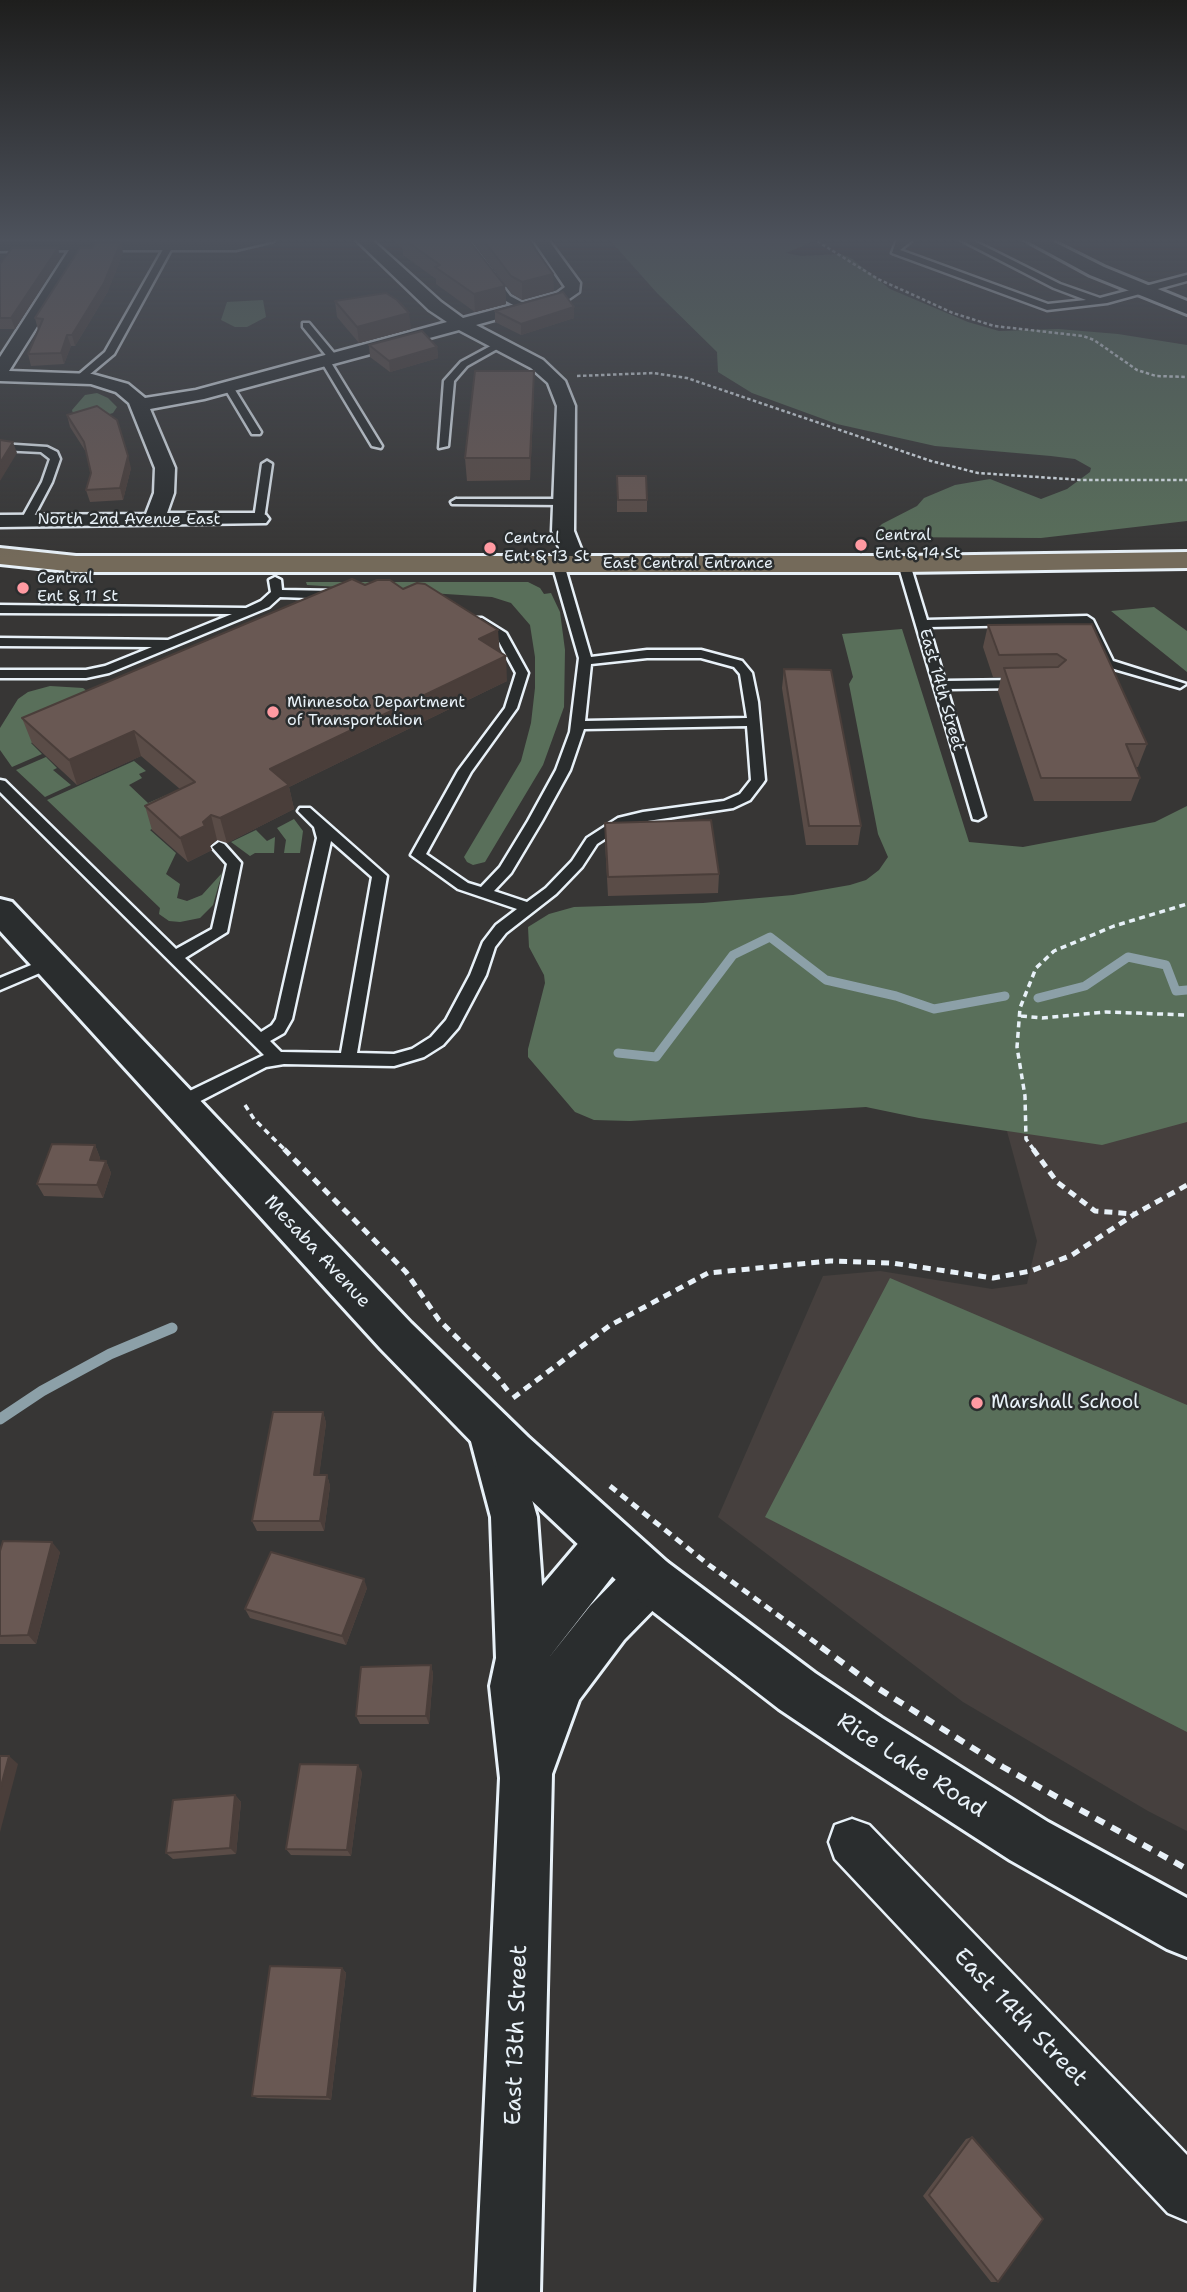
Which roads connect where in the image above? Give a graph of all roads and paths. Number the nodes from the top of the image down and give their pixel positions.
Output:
1 (18, 345) edge
2 (114, 345) edge
3 (319, 345) edge
4 (385, 345) edge
5 (499, 345) edge
6 (503, 345) edge
7 (1101, 345) edge
8 (330, 360) junction
9 (0, 374) edge
10 (552, 377) junction
11 (1187, 377) edge
12 (80, 378) junction
13 (229, 387) junction
14 (140, 405) junction
15 (256, 432) dead end
16 (377, 446) dead end
17 (443, 446) dead end
18 (0, 447) edge
19 (267, 464) dead end
20 (1187, 480) edge
21 (456, 502) dead end
22 (564, 502) junction
23 (155, 519) junction
24 (259, 519) joint
25 (27, 520) junction
26 (0, 521) edge
27 (563, 531) junction
28 (1187, 549) edge
29 (0, 556) edge
30 (1132, 559) junction
31 (1187, 560) edge
32 (76, 564) junction
33 (558, 564) junction
34 (904, 564) junction
35 (0, 573) edge
36 (353, 596) edge
37 (0, 609) edge
38 (249, 611) junction
39 (470, 616) edge
40 (922, 624) junction
41 (0, 642) edge
42 (172, 643) junction
43 (584, 661) junction
44 (0, 674) edge
45 (1037, 683) edge
46 (1180, 684) dead end
47 (940, 685) junction
48 (753, 722) junction
49 (578, 725) junction
50 (0, 784) edge
51 (305, 811) dead end
52 (978, 816) dead end
53 (321, 825) junction
54 (219, 847) edge
55 (484, 893) junction
56 (1187, 904) edge
57 (529, 908) junction
58 (0, 910) edge
59 (176, 956) junction
60 (48, 963) junction
61 (0, 984) edge
62 (1021, 1016) junction
63 (1187, 1016) edge
64 (260, 1040) junction
65 (278, 1059) junction
66 (348, 1059) junction
67 (179, 1104) junction
68 (245, 1105) dead end
69 (1187, 1185) edge
70 (1135, 1214) junction
71 (509, 1412) junction
72 (601, 1479) dead end
73 (609, 1543) junction
74 (650, 1579) junction
75 (521, 1658) junction
76 (526, 1778) junction
77 (852, 1842) dead end
78 (1187, 1869) edge
79 (1187, 1929) edge
80 (1187, 2194) edge
81 (508, 2292) edge

1 - 9 street
2 - 12 lane
3 - 8 lane
4 - 8 street
5 - 17 lane
6 - 10 street
7 - 11 path
8 - 13 street
8 - 16 lane
9 - 12 street
10 - 20 path
10 - 22 street
12 - 14 street
13 - 14 street
13 - 15 lane
14 - 23 street
18 - 25 lane
19 - 24 lane
21 - 22 lane
22 - 27 street
23 - 24 street, North 2nd Avenue East
23 - 25 street, North 2nd Avenue East
25 - 26 street, North 2nd Avenue East
27 - 33 street
27 - 33 street
28 - 30 highway, East Central Entrance
29 - 32 highway, East Central Entrance
30 - 31 highway, East Central Entrance
30 - 34 highway, East Central Entrance
32 - 33 highway, East Central Entrance
32 - 35 highway, East Central Entrance
33 - 34 highway, East Central Entrance
33 - 43 lane
34 - 40 lane, East 14th Street
36 - 38 lane
37 - 38 lane
38 - 42 lane
39 - 55 lane
40 - 46 lane
40 - 47 lane, East 14th Street
41 - 42 lane
42 - 44 lane
43 - 48 lane
43 - 49 lane
45 - 47 lane
47 - 52 lane, East 14th Street
48 - 49 lane
48 - 57 lane
49 - 55 lane
50 - 59 lane
51 - 53 lane
53 - 64 lane
53 - 66 lane
54 - 59 lane
55 - 57 lane
56 - 62 path
57 - 66 lane
58 - 60 main road, Mesaba Avenue
59 - 64 lane
60 - 61 lane
60 - 67 main road, Mesaba Avenue
62 - 63 path
62 - 70 path
64 - 65 lane
65 - 66 lane
65 - 67 lane
67 - 71 main road, Mesaba Avenue
68 - 71 path
69 - 70 path
70 - 71 path
71 - 73 main road, Mesaba Avenue
71 - 75 main road
72 - 78 path
73 - 74 main road, Mesaba Avenue
73 - 75 main road, East 13th Street
74 - 76 main road, East 13th Street
74 - 79 main road, Rice Lake Road
75 - 76 main road, East 13th Street
76 - 81 main road, East 13th Street
77 - 80 street, East 14th Street

